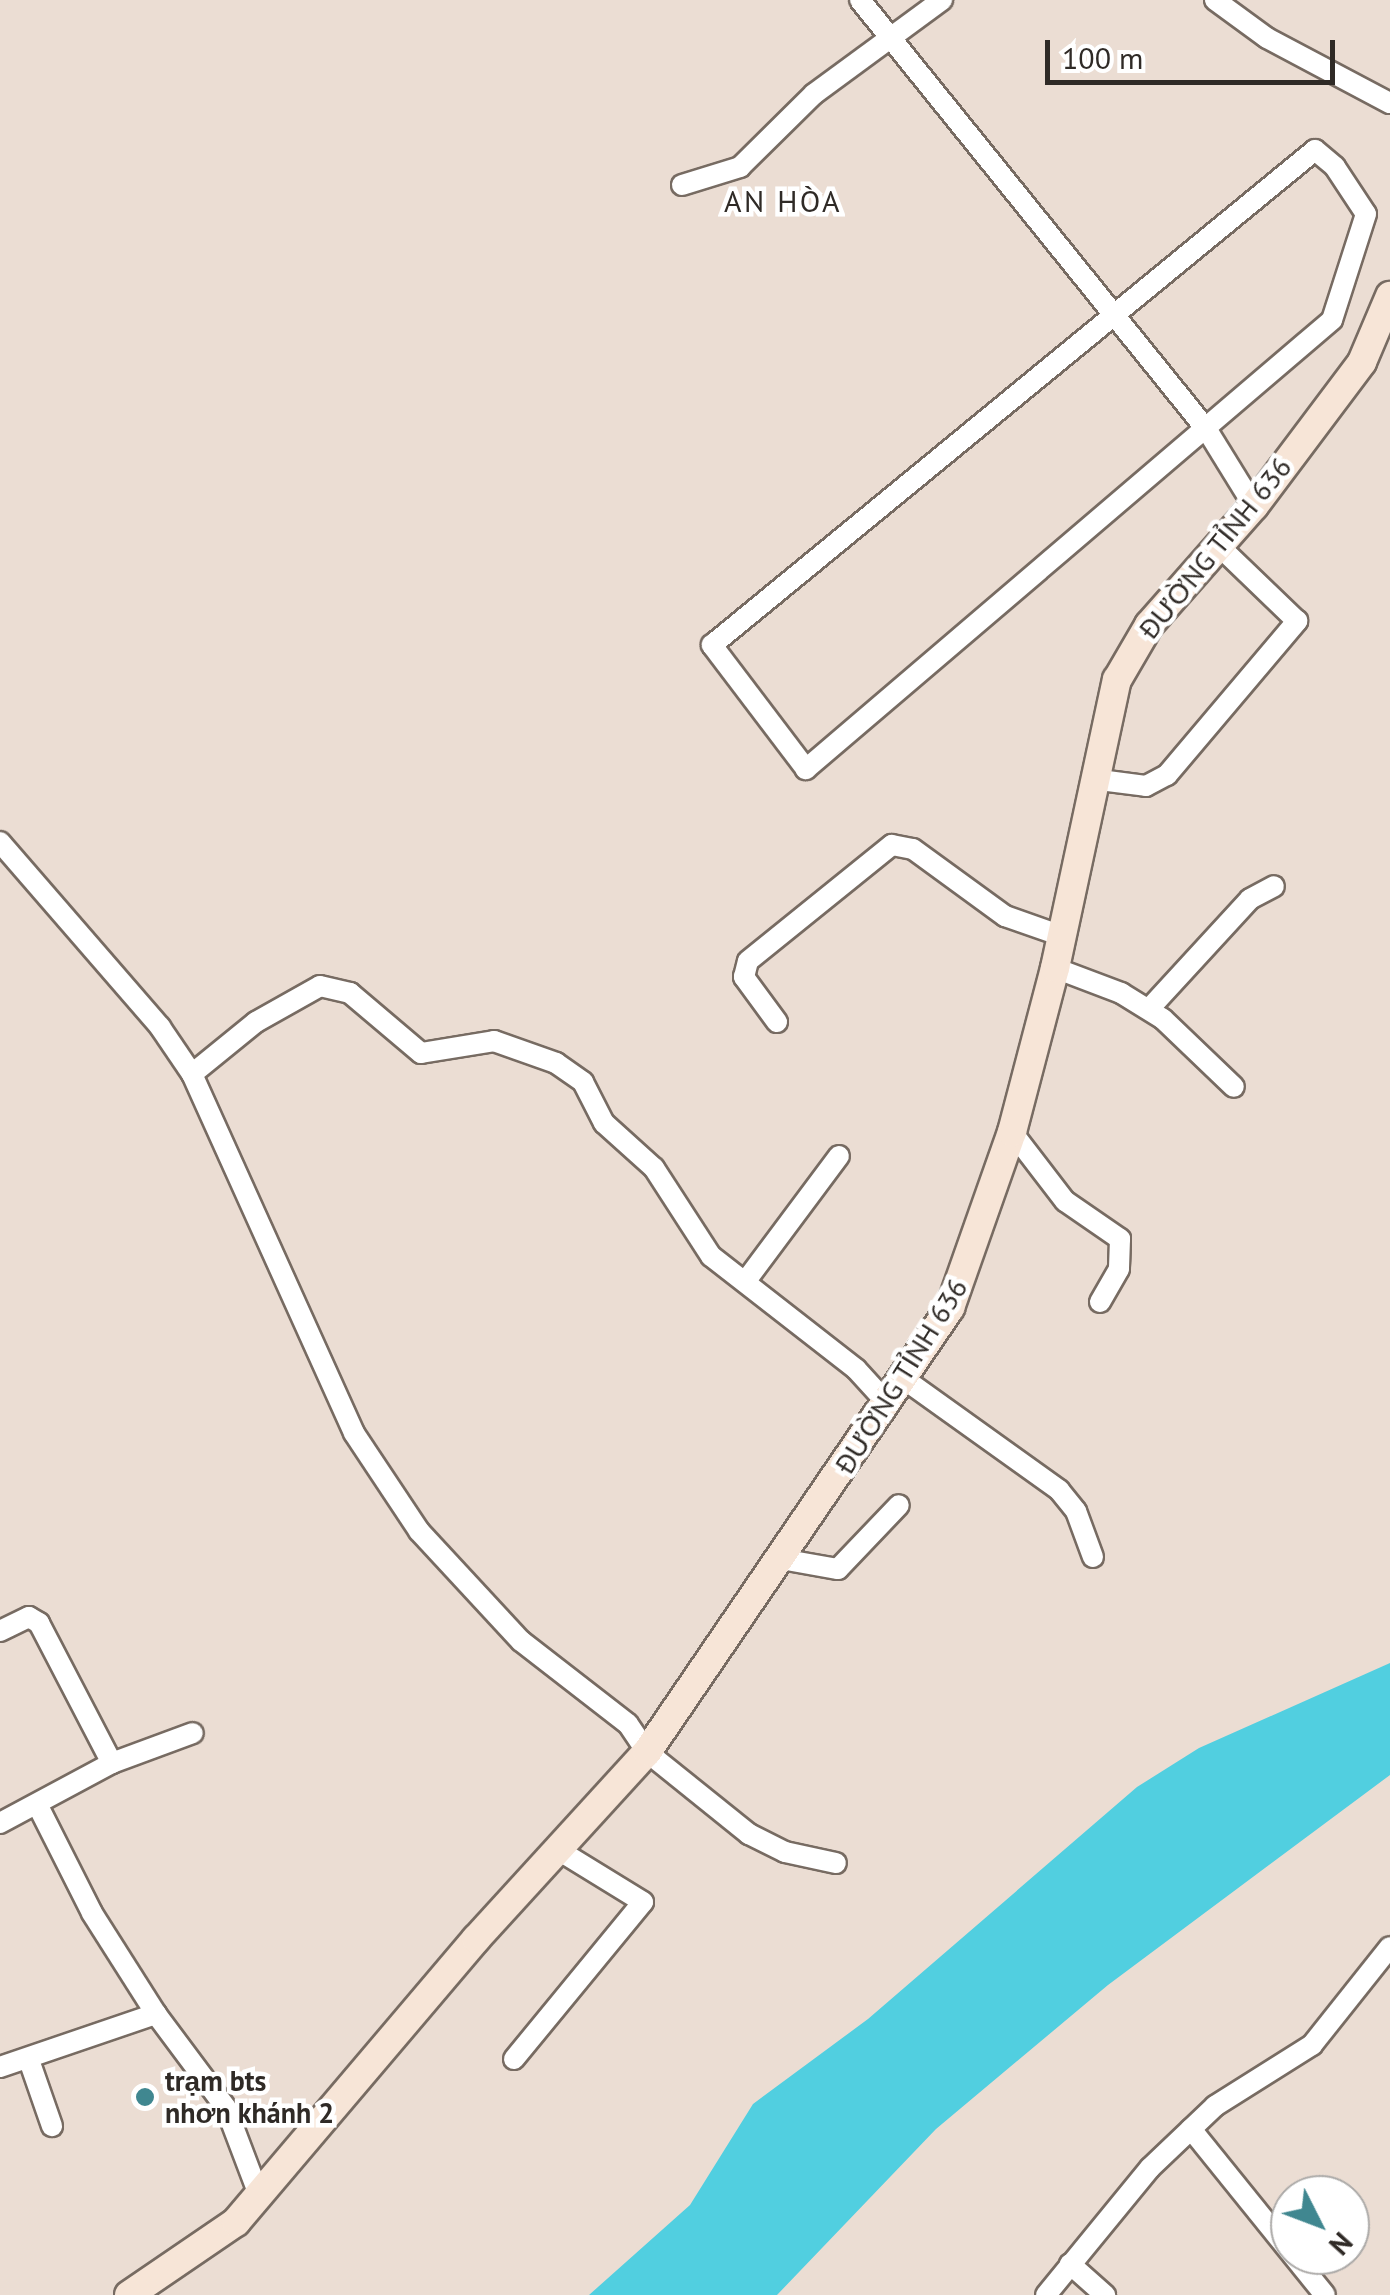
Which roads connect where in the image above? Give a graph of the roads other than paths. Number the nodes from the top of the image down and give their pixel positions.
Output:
1 (860, 0) edge
2 (942, 0) edge
3 (1215, 0) edge
4 (889, 36) junction
5 (1390, 103) edge
6 (682, 184) dead end
7 (1390, 297) edge
8 (1112, 314) junction
9 (1206, 430) junction
10 (1254, 506) junction
11 (1219, 546) junction
12 (1092, 780) junction
13 (0, 842) edge
14 (1274, 886) dead end
15 (1059, 935) junction
16 (1055, 968) junction
17 (1149, 1010) junction
18 (777, 1022) dead end
19 (192, 1074) junction
20 (1234, 1087) dead end
21 (1012, 1132) junction
22 (839, 1156) dead end
23 (744, 1282) junction
24 (1100, 1302) dead end
25 (904, 1379) junction
26 (886, 1403) junction
27 (899, 1504) dead end
28 (1093, 1557) dead end
29 (781, 1559) junction
30 (0, 1631) edge
31 (193, 1733) dead end
32 (647, 1752) junction
33 (112, 1763) junction
34 (38, 1806) junction
35 (0, 1823) edge
36 (560, 1850) junction
37 (836, 1862) dead end
38 (1390, 1947) edge
39 (156, 2014) junction
40 (514, 2059) dead end
41 (29, 2060) junction
42 (0, 2068) edge
43 (52, 2126) dead end
44 (1190, 2128) junction
45 (258, 2196) junction
46 (1070, 2264) junction
47 (129, 2295) edge
48 (1046, 2295) edge
49 (1105, 2295) edge
50 (1325, 2295) edge

1 - 4 street
2 - 4 street
3 - 5 street
4 - 6 street
4 - 8 street
7 - 10 main road, ĐƯỜNG TỈNH 636
8 - 9 street
8 - 9 street
8 - 9 street
9 - 10 street
10 - 11 main road, ĐƯỜNG TỈNH 636
11 - 12 main road, ĐƯỜNG TỈNH 636
11 - 12 street
12 - 15 main road, ĐƯỜNG TỈNH 636
13 - 19 street
14 - 17 street
15 - 16 main road, ĐƯỜNG TỈNH 636
15 - 18 street
16 - 17 street
16 - 21 main road, ĐƯỜNG TỈNH 636
17 - 20 street
19 - 23 street
19 - 32 street
21 - 24 street
21 - 25 main road, ĐƯỜNG TỈNH 636
22 - 23 street
23 - 26 street
25 - 26 main road, ĐƯỜNG TỈNH 636
25 - 28 street
26 - 29 main road, ĐƯỜNG TỈNH 636
27 - 29 street
29 - 32 main road, ĐƯỜNG TỈNH 636
30 - 33 street
31 - 33 street
32 - 36 main road, ĐƯỜNG TỈNH 636
32 - 37 street
33 - 34 street
34 - 35 street
34 - 39 street
36 - 40 street
36 - 45 main road, ĐƯỜNG TỈNH 636
38 - 44 street
39 - 41 street
39 - 45 street
41 - 42 street
41 - 43 street
44 - 46 street
44 - 50 street
45 - 47 main road, ĐƯỜNG TỈNH 636
46 - 48 street
46 - 49 street

